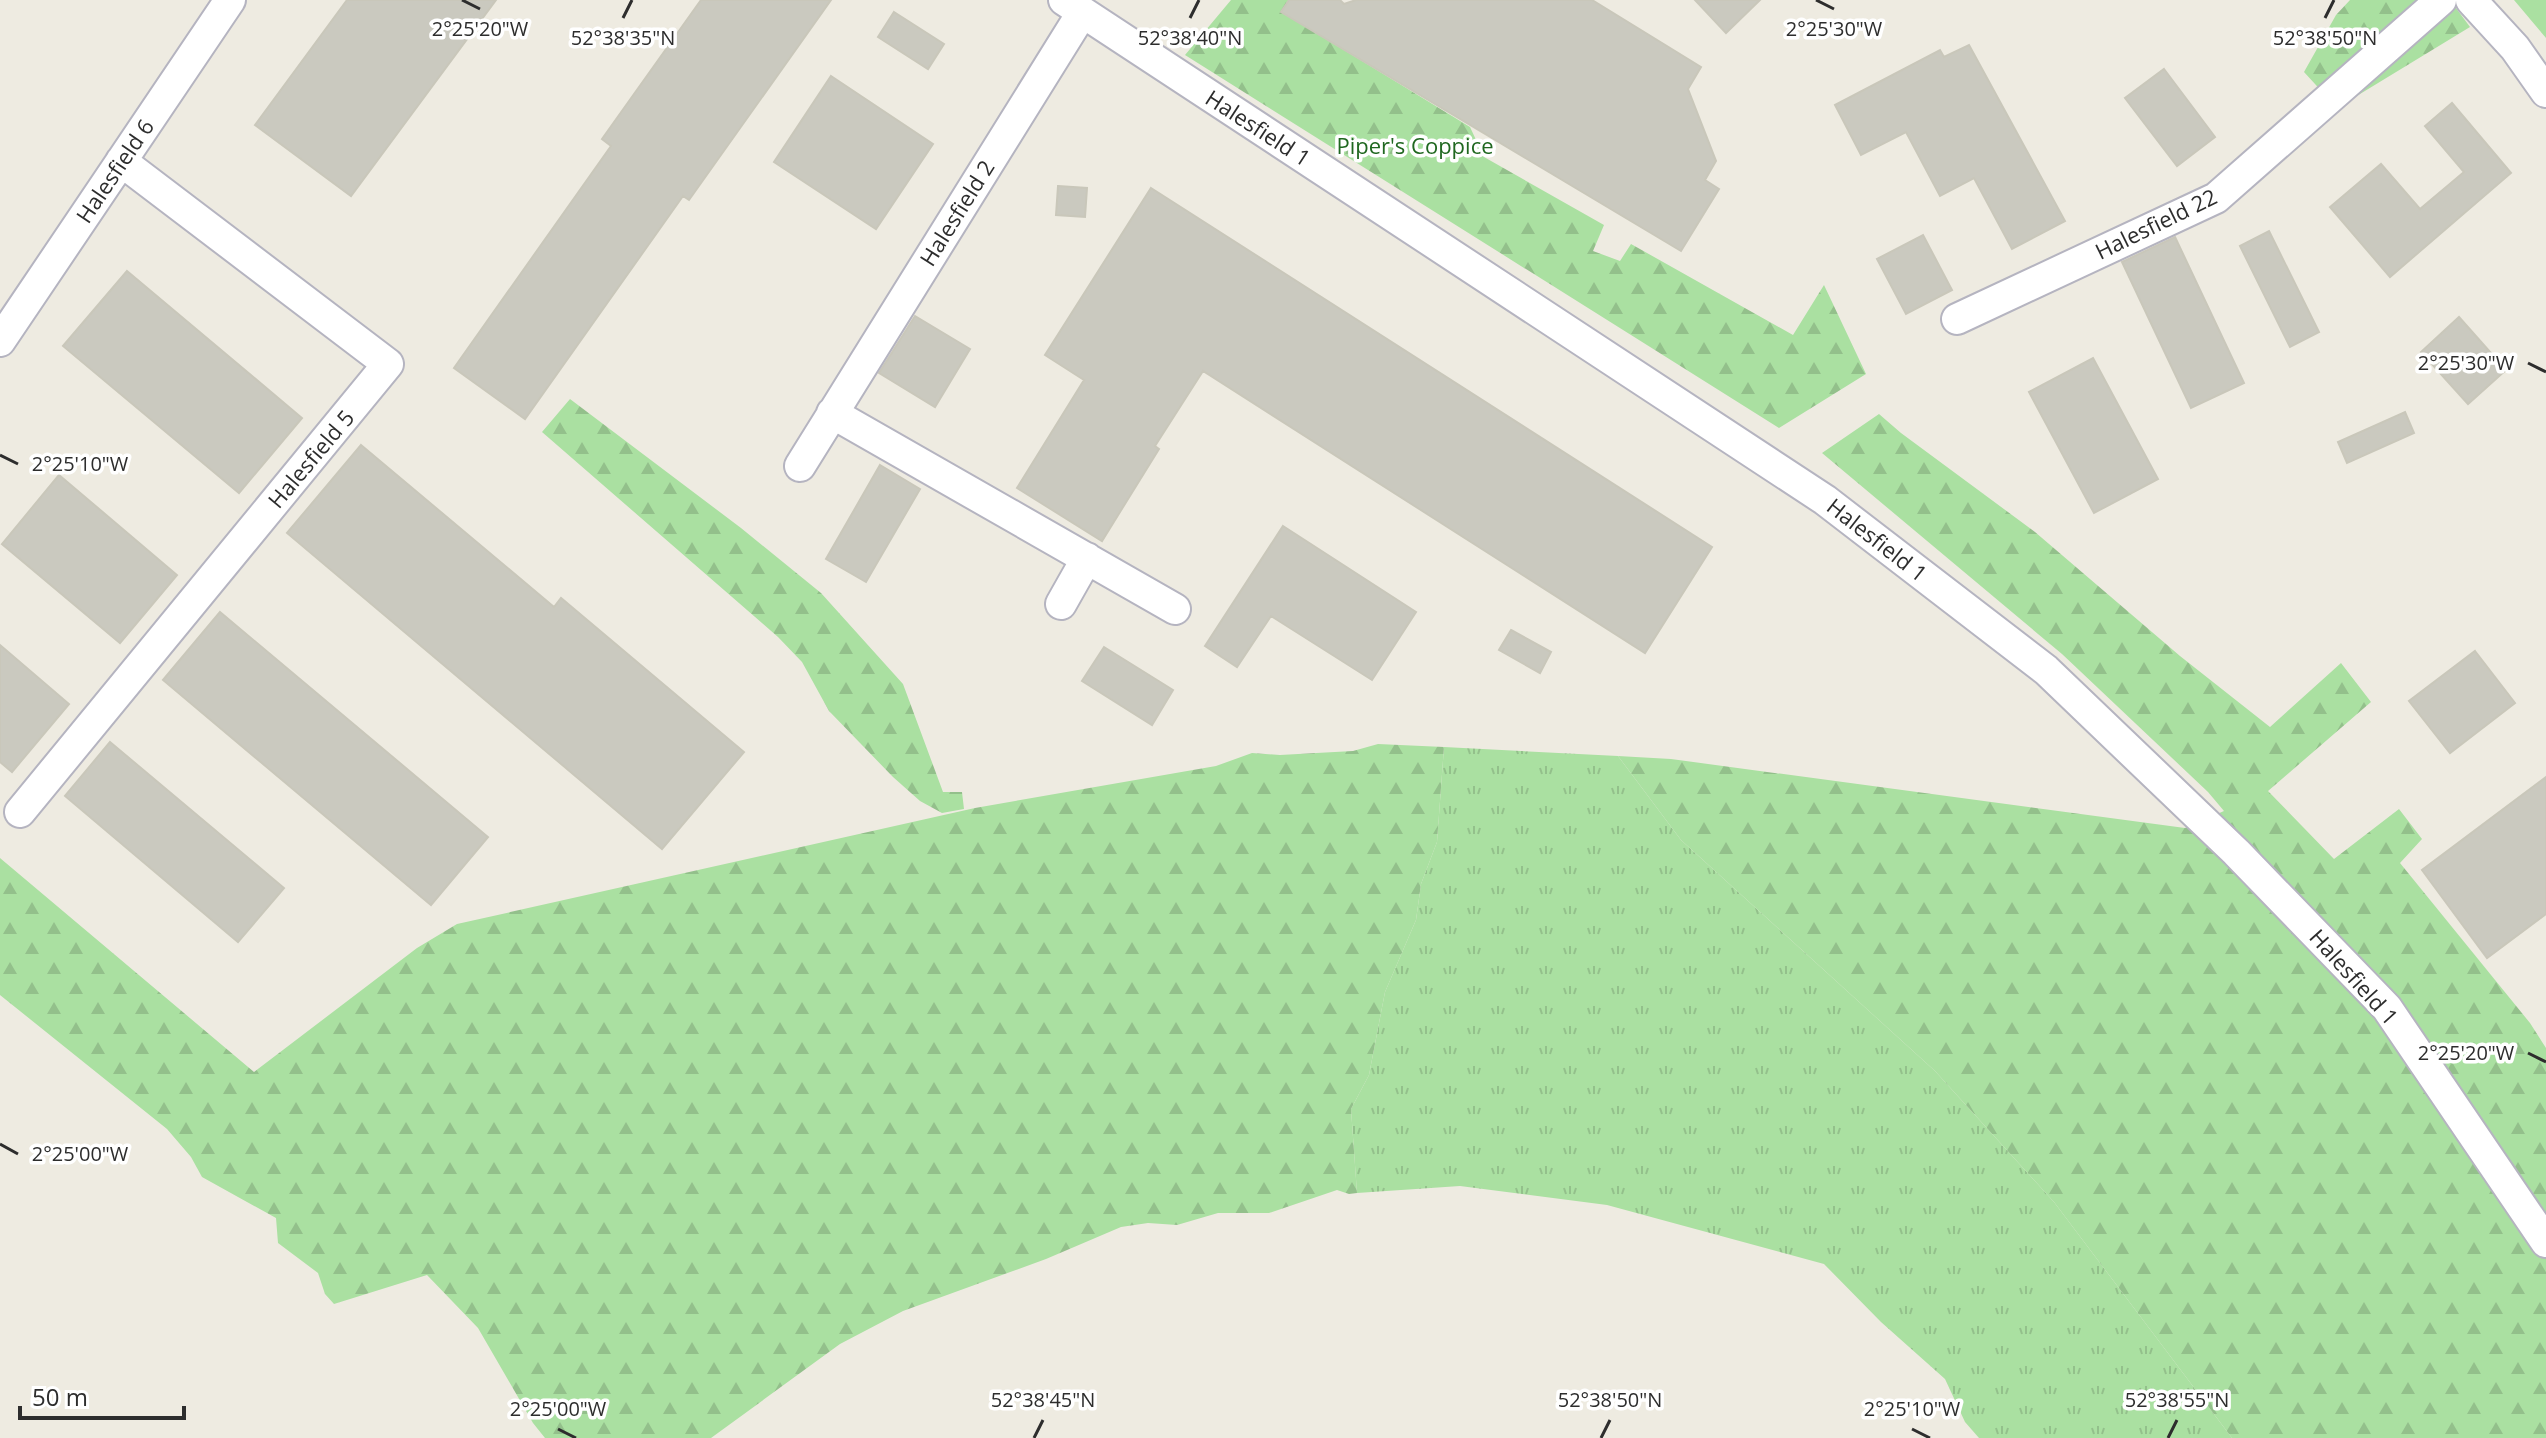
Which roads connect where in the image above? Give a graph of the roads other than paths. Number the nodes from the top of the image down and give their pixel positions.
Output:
1 (230, 0) edge
2 (2441, 0) edge
3 (2471, 0) edge
4 (1073, 7) edge
5 (2546, 92) edge
6 (121, 161) junction
7 (1957, 319) dead end
8 (0, 341) edge
9 (832, 413) junction
10 (800, 466) dead end
11 (1087, 558) junction
12 (1061, 604) dead end
13 (1175, 609) dead end
14 (20, 812) dead end
15 (2546, 1242) edge

1 - 6 street, Halesfield 6
2 - 7 street, Halesfield 22
3 - 5 street
4 - 9 street, Halesfield 2
4 - 15 street, Halesfield 1
6 - 8 street, Halesfield 6
6 - 14 street, Halesfield 5
9 - 10 street, Halesfield 2
9 - 11 street
11 - 12 street
11 - 13 street

